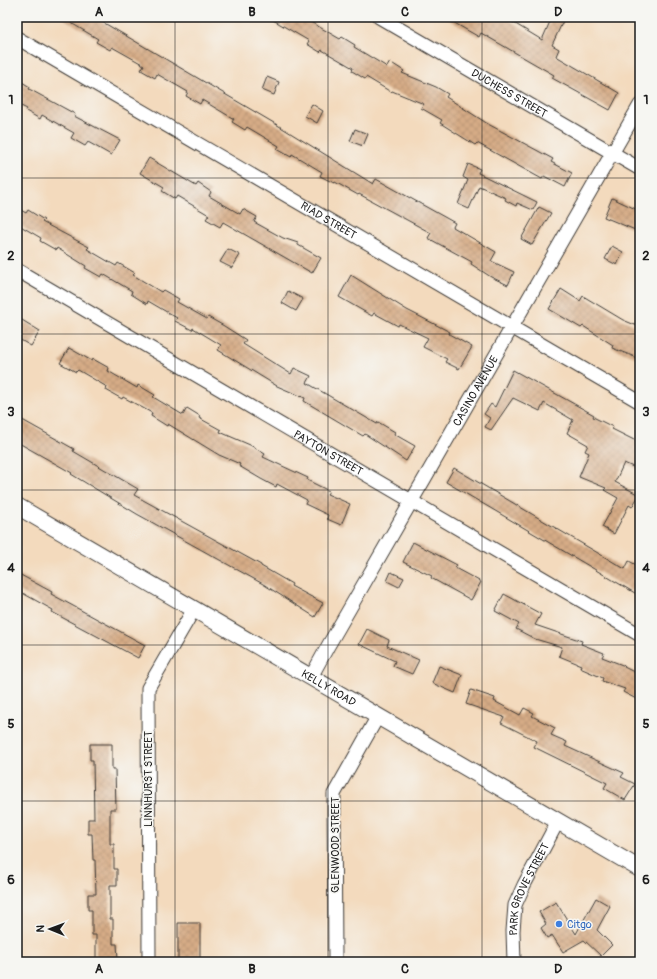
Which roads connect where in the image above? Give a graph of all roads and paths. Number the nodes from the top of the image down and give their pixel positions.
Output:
1 (379, 17) edge
2 (17, 38) edge
3 (640, 105) edge
4 (612, 153) junction
5 (640, 170) edge
6 (17, 270) edge
7 (512, 327) junction
8 (640, 402) edge
9 (412, 502) junction
10 (17, 506) edge
11 (194, 609) junction
12 (640, 634) edge
13 (311, 677) junction
14 (378, 716) junction
15 (558, 821) junction
16 (640, 869) edge
17 (148, 962) edge
18 (335, 962) edge
19 (514, 962) edge

1 - 4 street, DUCHESS STREET
2 - 7 street, RIAD STREET
3 - 4 street, CASINO AVENUE
4 - 5 street, DUCHESS STREET
4 - 7 street, CASINO AVENUE
6 - 9 street, PAYTON STREET
7 - 8 street, RIAD STREET
7 - 9 street, CASINO AVENUE
9 - 12 street, PAYTON STREET
9 - 13 street, CASINO AVENUE
10 - 11 street, KELLY ROAD
11 - 13 street, KELLY ROAD
11 - 17 street, LINNHURST STREET
13 - 14 street, KELLY ROAD
14 - 15 street, KELLY ROAD
14 - 18 street, GLENWOOD STREET
15 - 16 street, KELLY ROAD
15 - 19 street, PARK GROVE STREET

